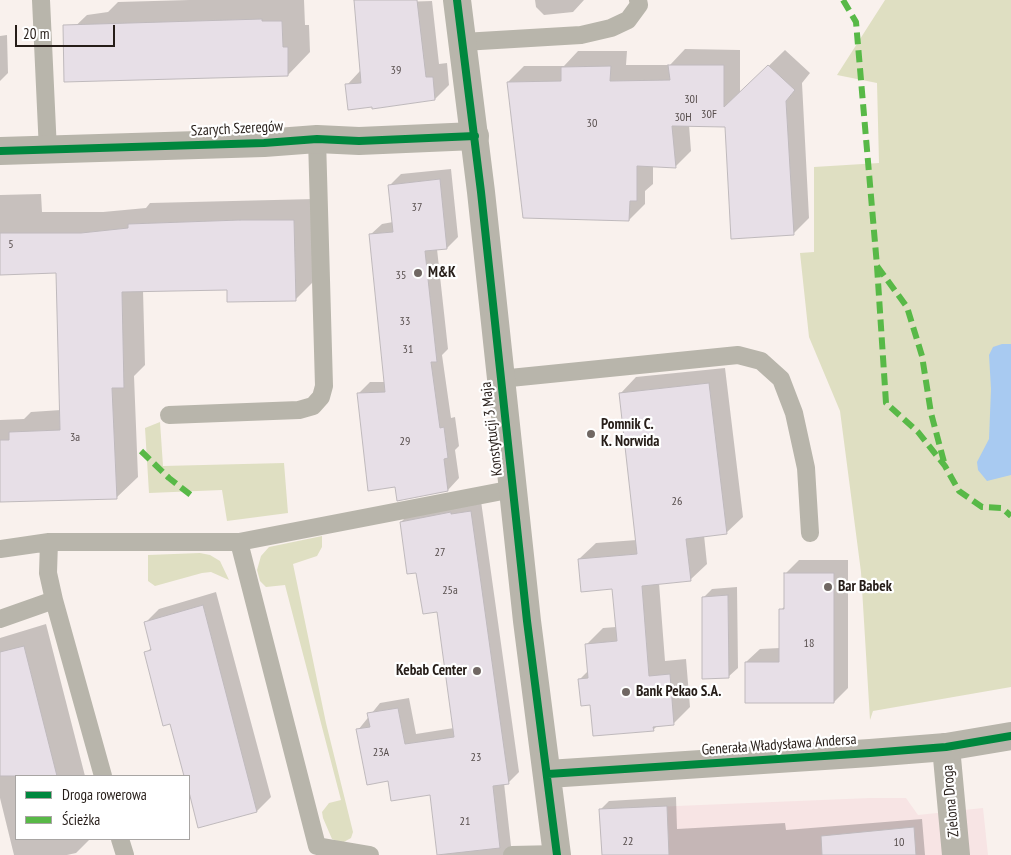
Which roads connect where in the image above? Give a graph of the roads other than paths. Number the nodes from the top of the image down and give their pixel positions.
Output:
1 (41, 0) edge
2 (457, 0) edge
3 (638, 0) edge
4 (463, 42) junction
5 (475, 136) junction
6 (317, 139) junction
7 (0, 151) edge
8 (48, 151) junction
9 (500, 378) junction
10 (169, 415) dead end
11 (513, 489) junction
12 (810, 533) dead end
13 (49, 542) junction
14 (239, 542) junction
15 (0, 549) edge
16 (54, 600) junction
17 (0, 619) edge
18 (1011, 736) edge
19 (946, 747) junction
20 (548, 774) junction
21 (103, 775) edge
22 (120, 840) edge
23 (366, 854) edge
24 (557, 854) edge
25 (125, 855) edge
26 (512, 855) edge
27 (956, 855) edge

1 - 8 lane
2 - 4 street, Konstytucji 3 Maja
3 - 4 lane
4 - 5 street, Konstytucji 3 Maja
5 - 6 street, Szarych Szeregów
5 - 9 street, Konstytucji 3 Maja
6 - 8 street, Szarych Szeregów
6 - 10 lane
7 - 8 street, Szarych Szeregów
9 - 11 street, Konstytucji 3 Maja
9 - 12 lane
11 - 14 lane
11 - 20 street, Konstytucji 3 Maja
13 - 14 lane
13 - 15 lane
13 - 16 lane
14 - 23 lane
16 - 17 lane
16 - 21 lane
18 - 19 street, Generała Władysława Andersa
19 - 20 street, Generała Władysława Andersa
19 - 27 street, Zielona Droga
20 - 24 street, Konstytucji 3 Maja
22 - 25 lane
24 - 26 lane

